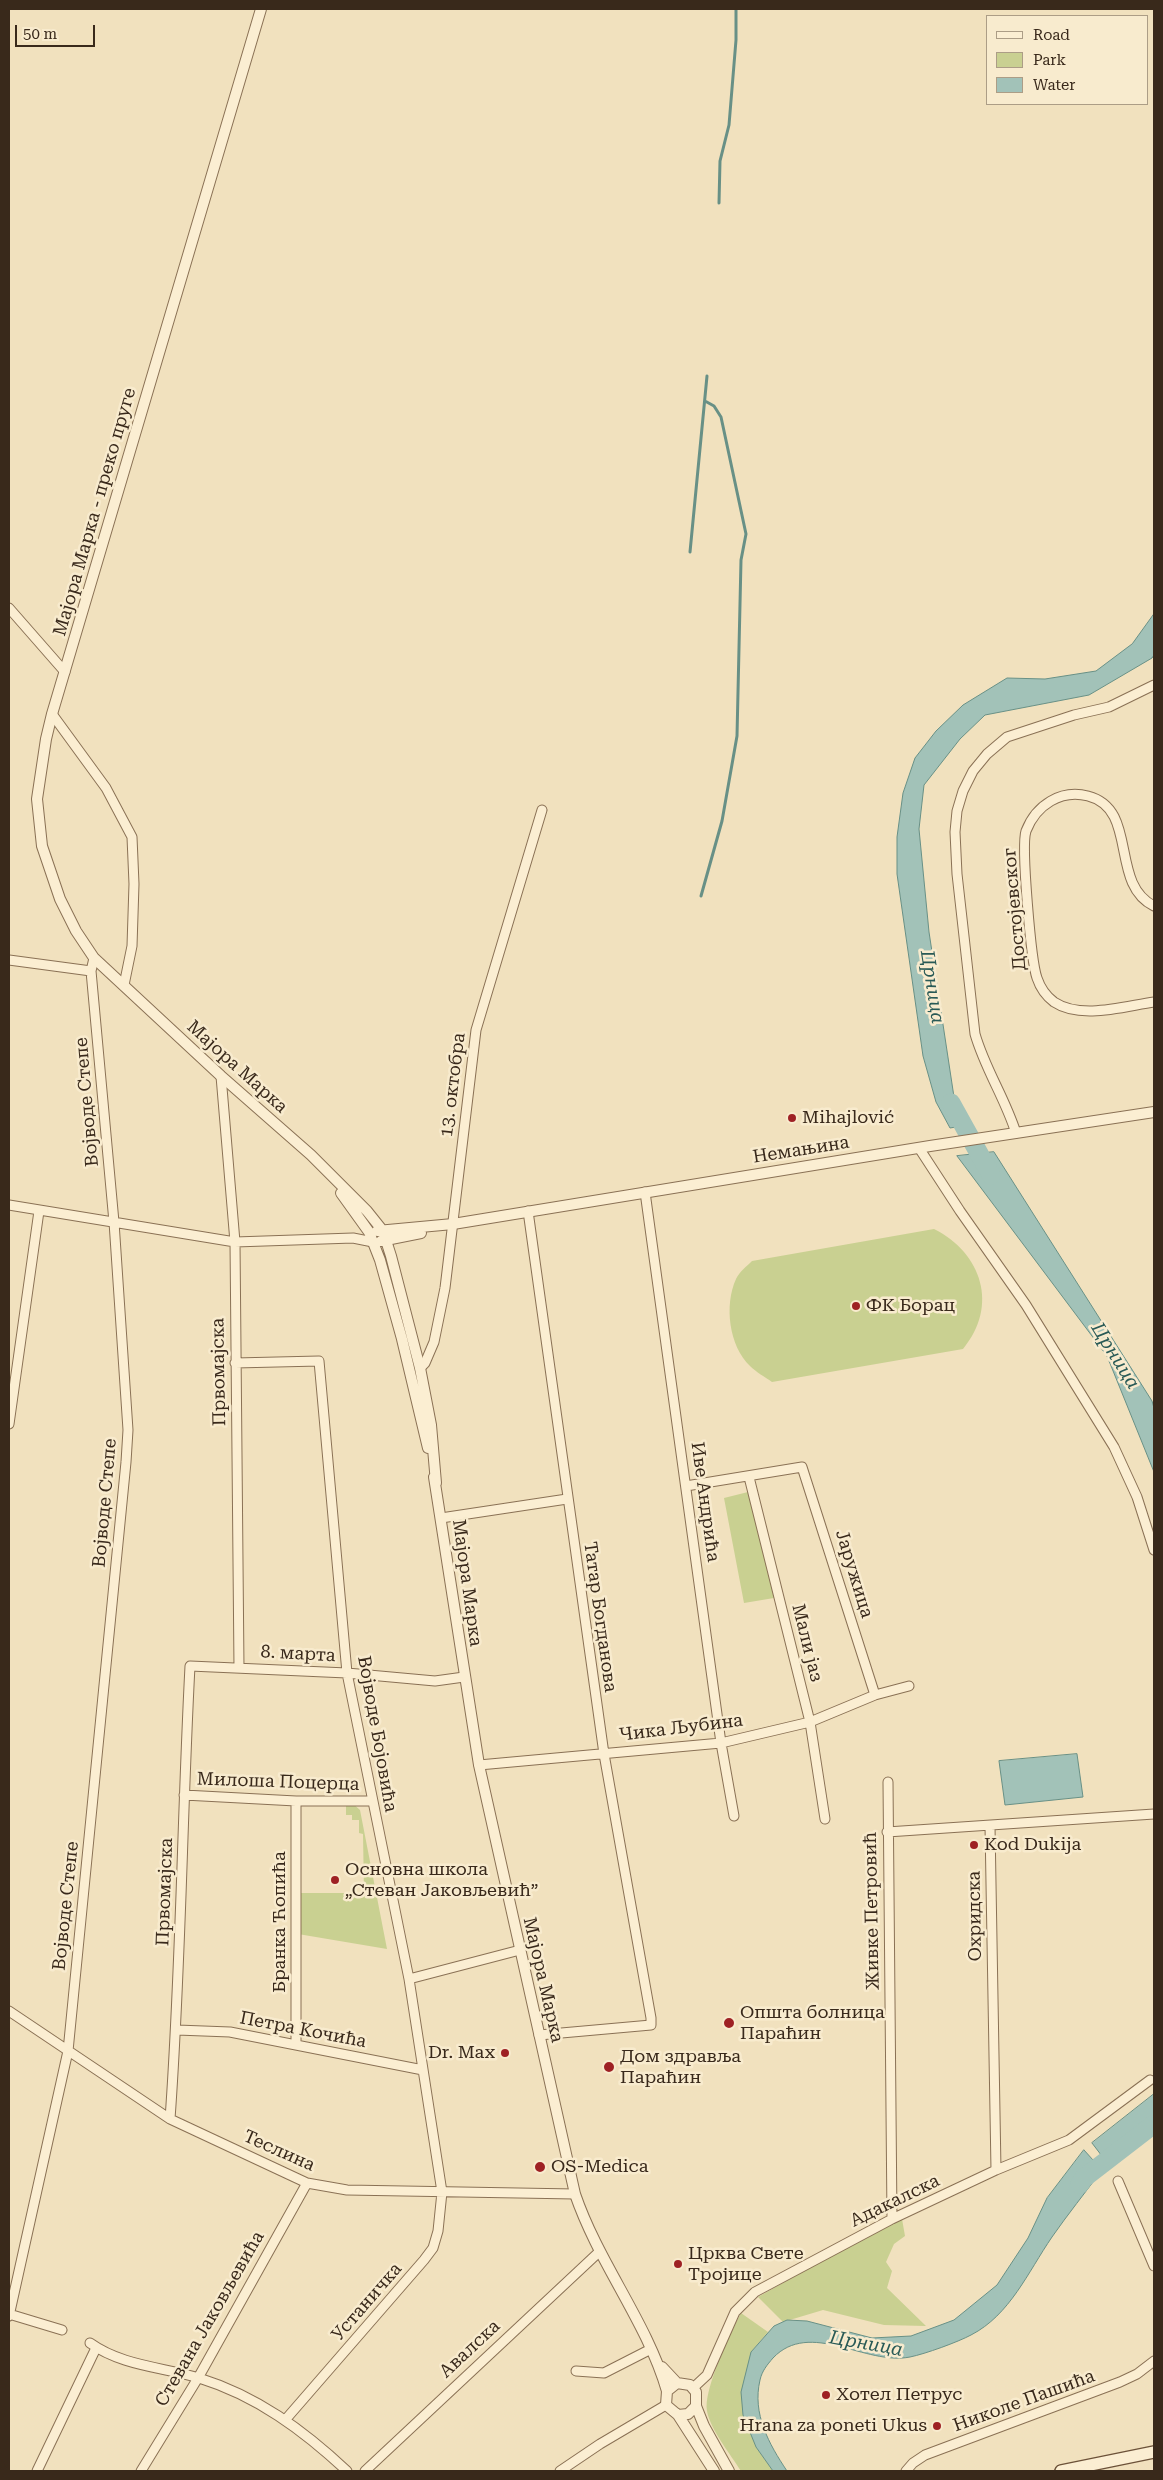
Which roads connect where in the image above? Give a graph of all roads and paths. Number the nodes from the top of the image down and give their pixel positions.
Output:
1 (261, 9) edge
2 (9, 608) edge
3 (65, 672) junction
4 (1154, 685) edge
5 (52, 714) junction
6 (542, 810) dead end
7 (1154, 906) edge
8 (94, 958) junction
9 (9, 960) edge
10 (91, 972) junction
11 (124, 985) junction
12 (142, 1002) joint
13 (1154, 1002) edge
14 (221, 1076) junction
15 (1154, 1112) edge
16 (1012, 1133) junction
17 (919, 1148) junction
18 (311, 1155) junction
19 (645, 1192) junction
20 (9, 1206) edge
21 (39, 1210) junction
22 (528, 1211) junction
23 (114, 1222) junction
24 (453, 1224) junction
25 (384, 1236) junction
26 (371, 1237) junction
27 (234, 1242) junction
28 (235, 1363) junction
29 (420, 1368) junction
30 (9, 1424) edge
31 (749, 1477) junction
32 (436, 1483) junction
33 (686, 1486) junction
34 (567, 1499) junction
35 (441, 1518) junction
36 (1154, 1550) edge
37 (190, 1666) joint
38 (239, 1668) junction
39 (347, 1673) junction
40 (464, 1677) junction
41 (909, 1686) dead end
42 (875, 1695) junction
43 (810, 1722) junction
44 (721, 1743) junction
45 (604, 1754) junction
46 (479, 1765) junction
47 (888, 1782) dead end
48 (184, 1795) junction
49 (296, 1801) junction
50 (372, 1801) junction
51 (1154, 1814) edge
52 (734, 1816) dead end
53 (825, 1819) dead end
54 (990, 1826) junction
55 (887, 1832) junction
56 (520, 1950) junction
57 (409, 1979) junction
58 (9, 2011) edge
59 (177, 2030) junction
60 (539, 2035) junction
61 (296, 2044) junction
62 (68, 2051) junction
63 (423, 2070) junction
64 (1150, 2080) dead end
65 (170, 2119) junction
66 (996, 2170) junction
67 (1118, 2181) dead end
68 (306, 2183) junction
69 (442, 2192) junction
70 (575, 2194) junction
71 (892, 2219) junction
72 (599, 2252) junction
73 (1154, 2266) edge
74 (9, 2315) edge
75 (62, 2330) dead end
76 (651, 2349) junction
77 (1154, 2361) edge
78 (659, 2365) junction
79 (576, 2371) dead end
80 (198, 2378) junction
81 (677, 2384) junction
82 (693, 2388) junction
83 (667, 2391) junction
84 (666, 2405) junction
85 (696, 2406) junction
86 (678, 2415) junction
87 (286, 2419) junction
88 (1154, 2452) edge
89 (37, 2471) edge
90 (141, 2471) edge
91 (347, 2471) edge
92 (365, 2471) edge
93 (560, 2471) edge
94 (714, 2471) edge
95 (729, 2471) edge
96 (906, 2471) edge
97 (1061, 2471) edge

1 - 3 street, Мајора Марка - преко пруге
2 - 3 street
3 - 5 street, Мајора Марка - преко пруге
4 - 16 street
5 - 8 street, Мајора Марка - преко пруге
5 - 11 street
6 - 24 street, 13. октобра
7 - 13 street, Достојевског
8 - 10 street, Војводе Степе
8 - 11 street, Мајора Марка - преко пруге
9 - 10 street
10 - 23 street, Војводе Степе
11 - 12 street, Мајора Марка - преко пруге
12 - 14 street, Мајора Марка
14 - 18 street, Мајора Марка
14 - 27 street, Првомајска
15 - 16 street, Немањина
16 - 17 street, Немањина
17 - 19 street, Немањина
17 - 36 street
18 - 25 street, Мајора Марка
18 - 26 street, Мајора Марка
19 - 22 street, Немањина
19 - 33 street, Иве Андрића
20 - 21 street
21 - 23 street
21 - 30 street
22 - 24 street, Немањина
22 - 34 street, Татар Богданова
23 - 27 street
23 - 62 street, Војводе Степе
24 - 25 street, Немањина
24 - 29 street, 13. октобра
25 - 26 street, Немањина
25 - 29 street, Мајора Марка
26 - 27 street
26 - 32 street, Мајора Марка
27 - 28 street, Првомајска
28 - 38 street, Првомајска
28 - 39 street, Војводе Бојовића
29 - 32 street, Мајора Марка
31 - 33 street
31 - 42 street, Јаружица
31 - 43 street, Мали јаз
32 - 35 street, Мајора Марка
33 - 44 street, Иве Андрића
34 - 35 street
34 - 45 street, Татар Богданова
35 - 40 street, Мајора Марка
37 - 38 street, 8. марта
37 - 48 street, Првомајска
38 - 39 street, 8. марта
39 - 40 street, 8. марта
39 - 50 street, Војводе Бојовића
40 - 46 street, Мајора Марка
41 - 42 street, Чика Љубина
42 - 43 street, Чика Љубина
43 - 44 street, Чика Љубина
43 - 53 street, Мали јаз
44 - 45 street, Чика Љубина
44 - 52 street, Иве Андрића
45 - 46 street, Чика Љубина
45 - 60 street, Татар Богданова
46 - 56 street, Мајора Марка
47 - 55 street, Живке Петровић
48 - 49 street, Милоша Поцерца
48 - 59 street, Првомајска
49 - 50 street, Милоша Поцерца
49 - 61 street, Бранка Ћопића
50 - 57 street, Војводе Бојовића
51 - 54 street
54 - 55 street
54 - 66 street, Охридска
55 - 71 street, Живке Петровић
56 - 57 street
56 - 60 street, Мајора Марка
57 - 63 street, Војводе Бојовића
58 - 62 street, Теслина
59 - 61 street, Петра Кочића
59 - 65 street, Првомајска
60 - 70 street, Мајора Марка
61 - 63 street, Петра Кочића
62 - 65 street, Теслина
62 - 74 street, Војводе Степе
63 - 69 street, Војводе Бојовића
64 - 66 street, Адакалска
65 - 68 street, Теслина
66 - 71 street, Адакалска
67 - 73 street
68 - 69 street, Теслина
68 - 80 street, Стевана Јаковљевића
69 - 70 street, Теслина
69 - 87 street, Устаничка
70 - 72 street, Мајора Марка
71 - 82 street, Адакалска
72 - 76 street, Мајора Марка
72 - 92 street, Авалска
74 - 75 street
76 - 78 street, Мајора Марка
76 - 79 street
77 - 96 street, Николе Пашића
78 - 81 street, Мајора Марка
78 - 83 street, Мајора Марка
80 - 87 street
80 - 89 street
80 - 90 street, Стевана Јаковљевића
81 - 82 street
81 - 83 street
82 - 85 street
83 - 84 street, Мајора Марка
84 - 86 street
84 - 93 street
85 - 86 street
85 - 95 street
86 - 94 street
87 - 91 street
88 - 97 main road

